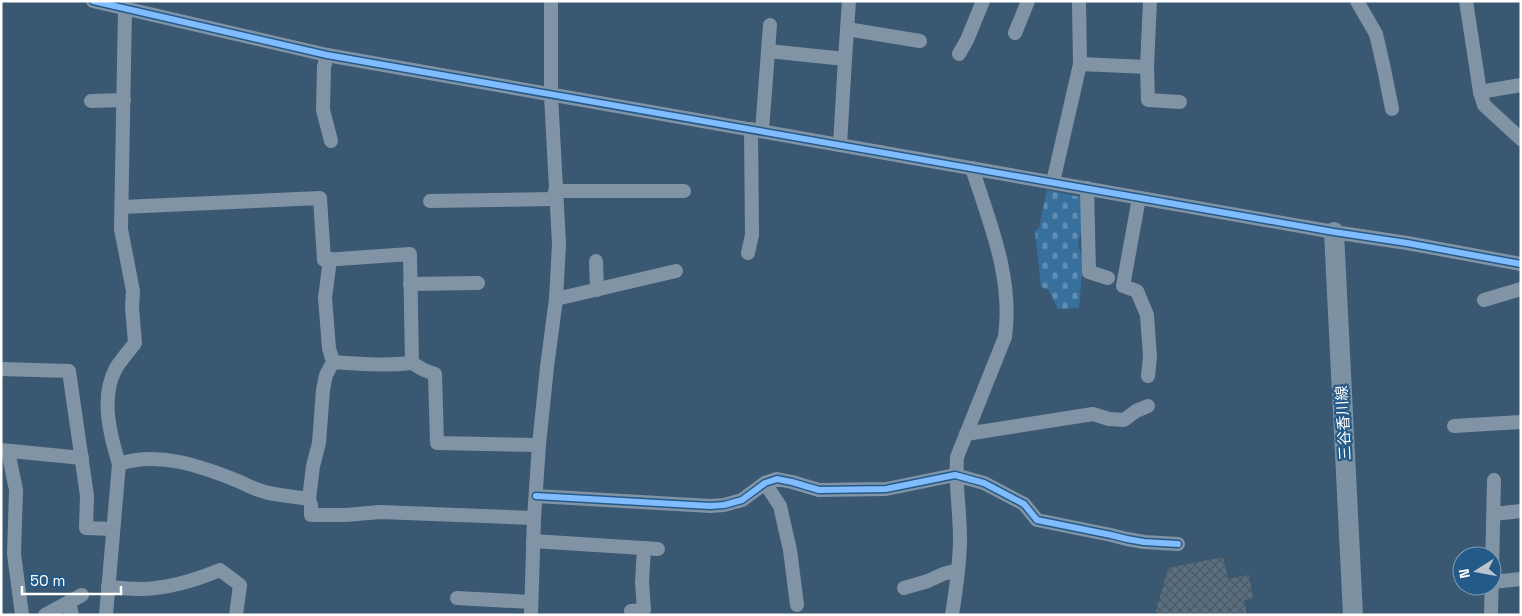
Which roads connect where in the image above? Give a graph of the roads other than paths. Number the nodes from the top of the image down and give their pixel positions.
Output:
1 (93, 1) edge
2 (550, 1) edge
3 (849, 1) edge
4 (982, 1) edge
5 (1028, 1) edge
6 (1079, 1) edge
7 (1150, 1) edge
8 (1357, 1) edge
9 (1466, 1) edge
10 (120, 6) edge
11 (770, 25) dead end
12 (847, 30) junction
13 (1015, 33) dead end
14 (920, 41) dead end
15 (768, 51) junction
16 (959, 54) dead end
17 (327, 55) junction
18 (845, 60) junction
19 (1080, 64) junction
20 (1147, 67) junction
21 (1521, 85) edge
22 (1480, 92) junction
23 (551, 95) junction
24 (124, 100) junction
25 (91, 101) dead end
26 (1180, 102) dead end
27 (1392, 110) dead end
28 (756, 130) junction
29 (1521, 139) edge
30 (331, 141) dead end
31 (840, 145) junction
32 (972, 168) junction
33 (1053, 182) junction
34 (1087, 188) junction
35 (684, 191) dead end
36 (556, 195) junction
37 (1139, 198) junction
38 (430, 201) dead end
39 (122, 207) junction
40 (1334, 232) junction
41 (748, 253) dead end
42 (330, 259) junction
43 (596, 261) dead end
44 (1521, 264) edge
45 (676, 271) dead end
46 (1108, 278) dead end
47 (478, 283) dead end
48 (410, 284) junction
49 (1521, 289) edge
50 (597, 290) junction
51 (556, 299) junction
52 (1484, 300) dead end
53 (333, 362) junction
54 (412, 362) junction
55 (1, 369) edge
56 (1148, 376) dead end
57 (1148, 406) dead end
58 (1521, 422) edge
59 (1454, 426) dead end
60 (966, 434) junction
61 (538, 445) junction
62 (5, 450) edge
63 (82, 458) junction
64 (119, 464) junction
65 (955, 474) junction
66 (1494, 480) dead end
67 (765, 483) junction
68 (536, 496) junction
69 (309, 499) junction
70 (1521, 511) edge
71 (1494, 514) junction
72 (534, 518) junction
73 (113, 529) junction
74 (533, 541) junction
75 (1178, 544) dead end
76 (1493, 546) edge
77 (958, 570) junction
78 (1521, 579) edge
79 (1502, 581) edge
80 (108, 587) junction
81 (904, 588) dead end
82 (82, 595) dead end
83 (1492, 596) edge
84 (456, 598) dead end
85 (797, 605) dead end
86 (71, 608) edge
87 (531, 608) edge
88 (631, 611) dead end
89 (22, 615) edge
90 (45, 615) edge
91 (106, 615) edge
92 (236, 615) edge
93 (952, 615) edge
94 (1353, 615) edge
95 (1491, 615) edge

1 - 10 street
2 - 23 street
3 - 12 street
4 - 16 street
5 - 13 street
6 - 19 street
7 - 20 street
8 - 27 street
9 - 22 street
10 - 17 street
10 - 24 street
11 - 15 street
12 - 14 street
12 - 18 street
15 - 18 street
15 - 28 street
17 - 23 street
17 - 30 street
18 - 31 street
19 - 20 street
19 - 33 street
20 - 26 street
21 - 22 street
22 - 29 street
23 - 28 street
23 - 36 street
24 - 25 street
24 - 39 street
28 - 31 street
28 - 41 street
31 - 32 street
32 - 33 street
32 - 60 street
33 - 34 street
34 - 37 street
34 - 46 street
35 - 36 street
36 - 38 street
36 - 51 street
37 - 40 street
37 - 56 street
39 - 42 street
39 - 64 street
40 - 44 street
40 - 94 main road, 三谷香川線
42 - 48 street
42 - 53 street
43 - 50 street
45 - 50 street
47 - 48 street
48 - 54 street
49 - 52 street
50 - 51 street
51 - 61 street
53 - 54 street
53 - 69 street
54 - 61 street
55 - 63 street
57 - 60 street
58 - 59 street
60 - 65 street
61 - 68 street
62 - 63 street
62 - 89 street
63 - 73 street
64 - 69 street
64 - 73 street
65 - 67 street
65 - 75 street
65 - 77 street
66 - 71 street
67 - 68 street
67 - 85 street
68 - 72 street
69 - 72 street
70 - 71 street
71 - 76 street
72 - 74 street
73 - 80 street
74 - 87 street
74 - 88 street
77 - 81 street
77 - 93 street
78 - 79 street
80 - 91 street
80 - 92 street
82 - 86 street
83 - 95 street
84 - 87 street
86 - 90 street

